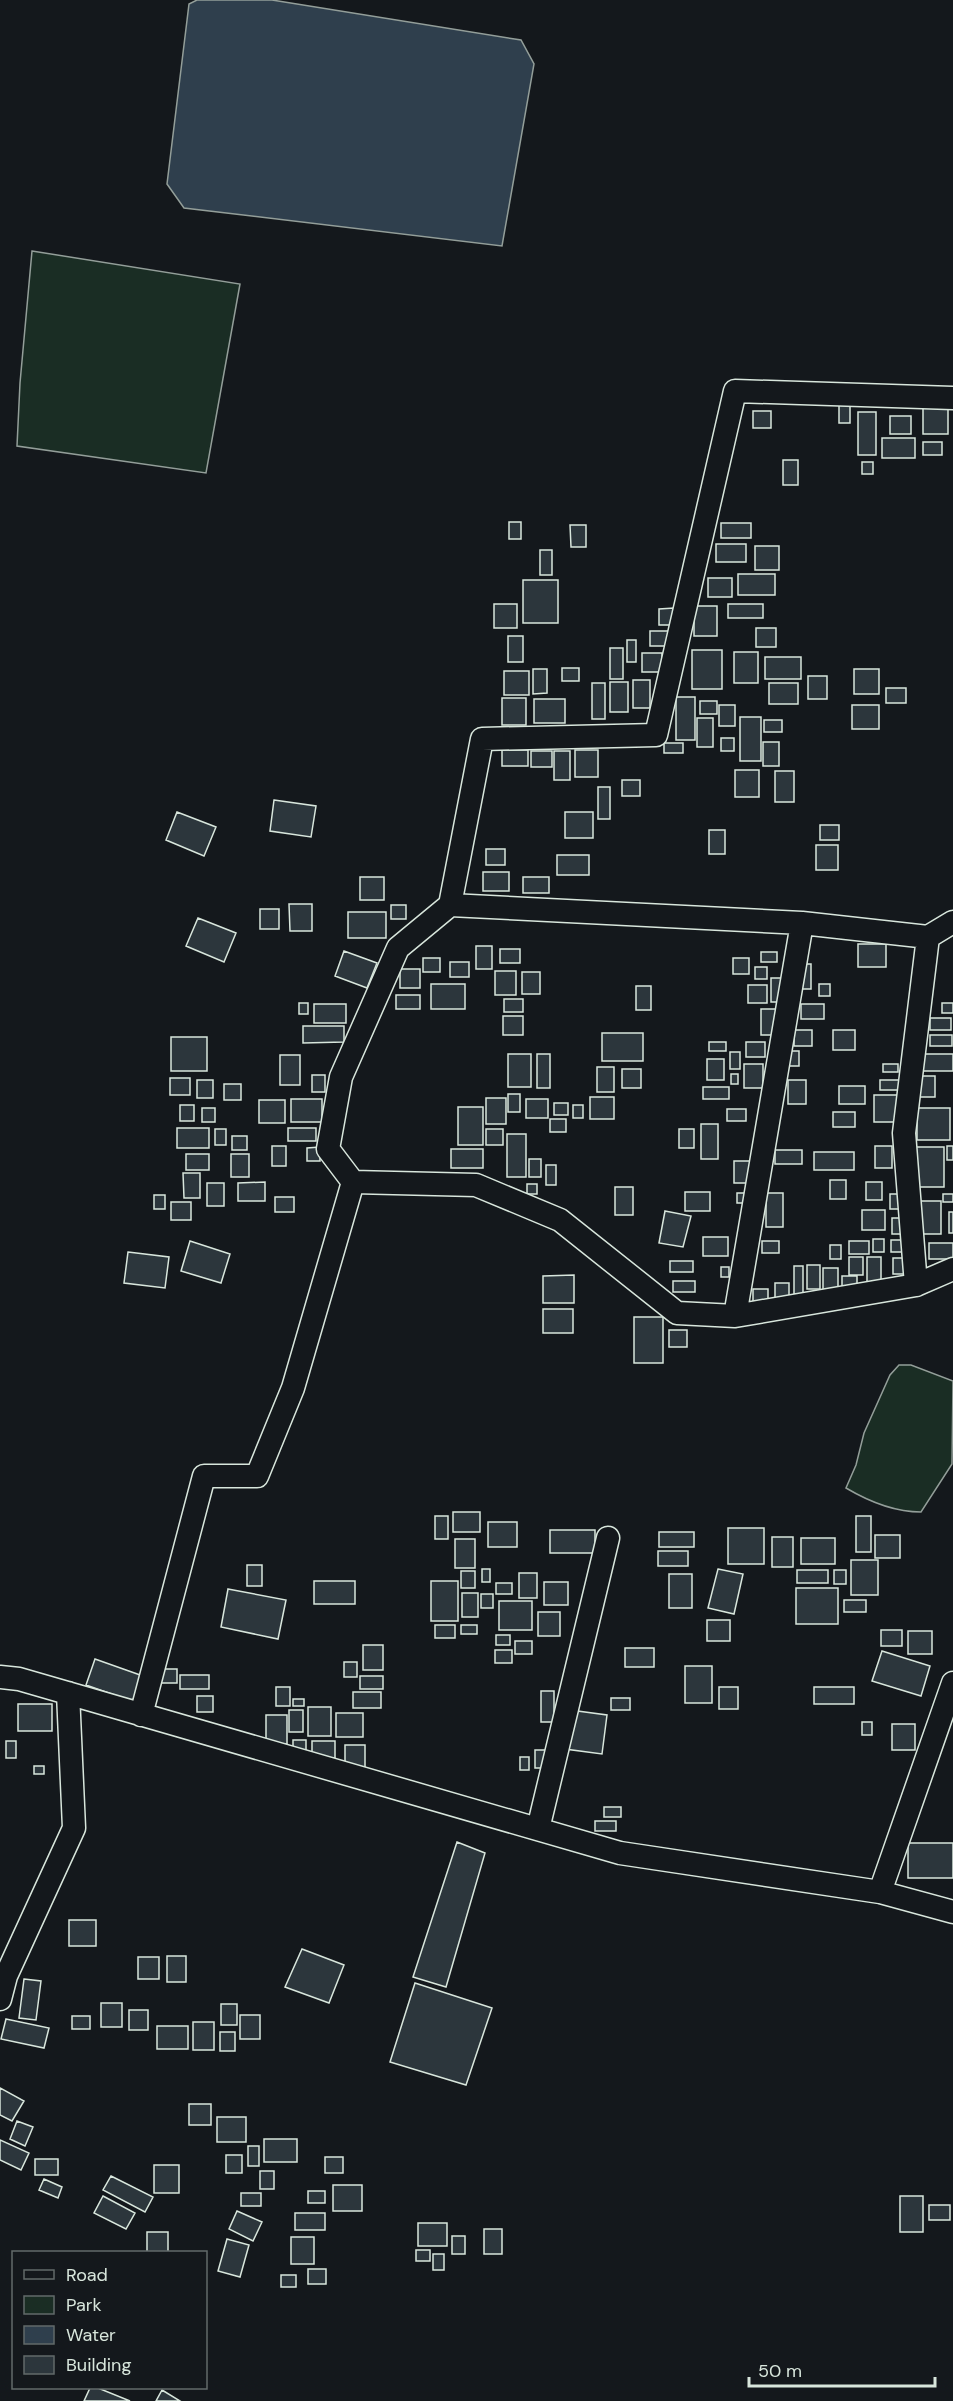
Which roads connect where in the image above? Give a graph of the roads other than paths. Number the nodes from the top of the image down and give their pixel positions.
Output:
1 (953, 398) edge
2 (450, 905) junction
3 (953, 922) edge
4 (802, 923) junction
5 (928, 937) junction
6 (353, 1182) junction
7 (953, 1269) edge
8 (916, 1285) junction
9 (735, 1316) junction
10 (608, 1538) dead end
11 (0, 1677) edge
12 (953, 1683) edge
13 (68, 1693) junction
14 (141, 1714) junction
15 (538, 1829) junction
16 (880, 1892) junction
17 (953, 1912) edge
18 (0, 1999) edge

1 - 2 street
2 - 4 street
2 - 6 street
3 - 5 street
4 - 5 street
4 - 9 street
5 - 8 street
6 - 9 street
6 - 14 street
7 - 8 street
8 - 9 street
10 - 15 street
11 - 13 street
12 - 16 street
13 - 14 street
13 - 18 street
14 - 15 street
15 - 16 street
16 - 17 street

